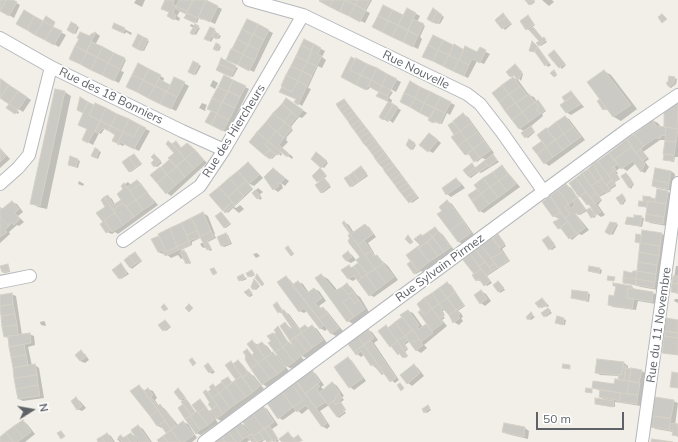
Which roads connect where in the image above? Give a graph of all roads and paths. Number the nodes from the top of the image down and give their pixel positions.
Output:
1 (249, 0) edge
2 (303, 15) junction
3 (0, 38) edge
4 (51, 67) junction
5 (678, 95) edge
6 (224, 150) junction
7 (678, 183) edge
8 (0, 184) edge
9 (544, 192) junction
10 (123, 241) dead end
11 (30, 276) dead end
12 (0, 282) edge
13 (204, 442) edge
14 (642, 442) edge

1 - 2 street, Rue Nouvelle
2 - 6 street, Rue des Hiercheurs
2 - 9 street, Rue Nouvelle
3 - 4 street, Rue des 18 Bonniers
4 - 6 street, Rue des 18 Bonniers
4 - 8 street
5 - 9 street, Rue Sylvain Pirmez
6 - 10 street, Rue des Hiercheurs
7 - 14 street, Rue du 11 Novembre
9 - 13 street, Rue Sylvain Pirmez
11 - 12 street

